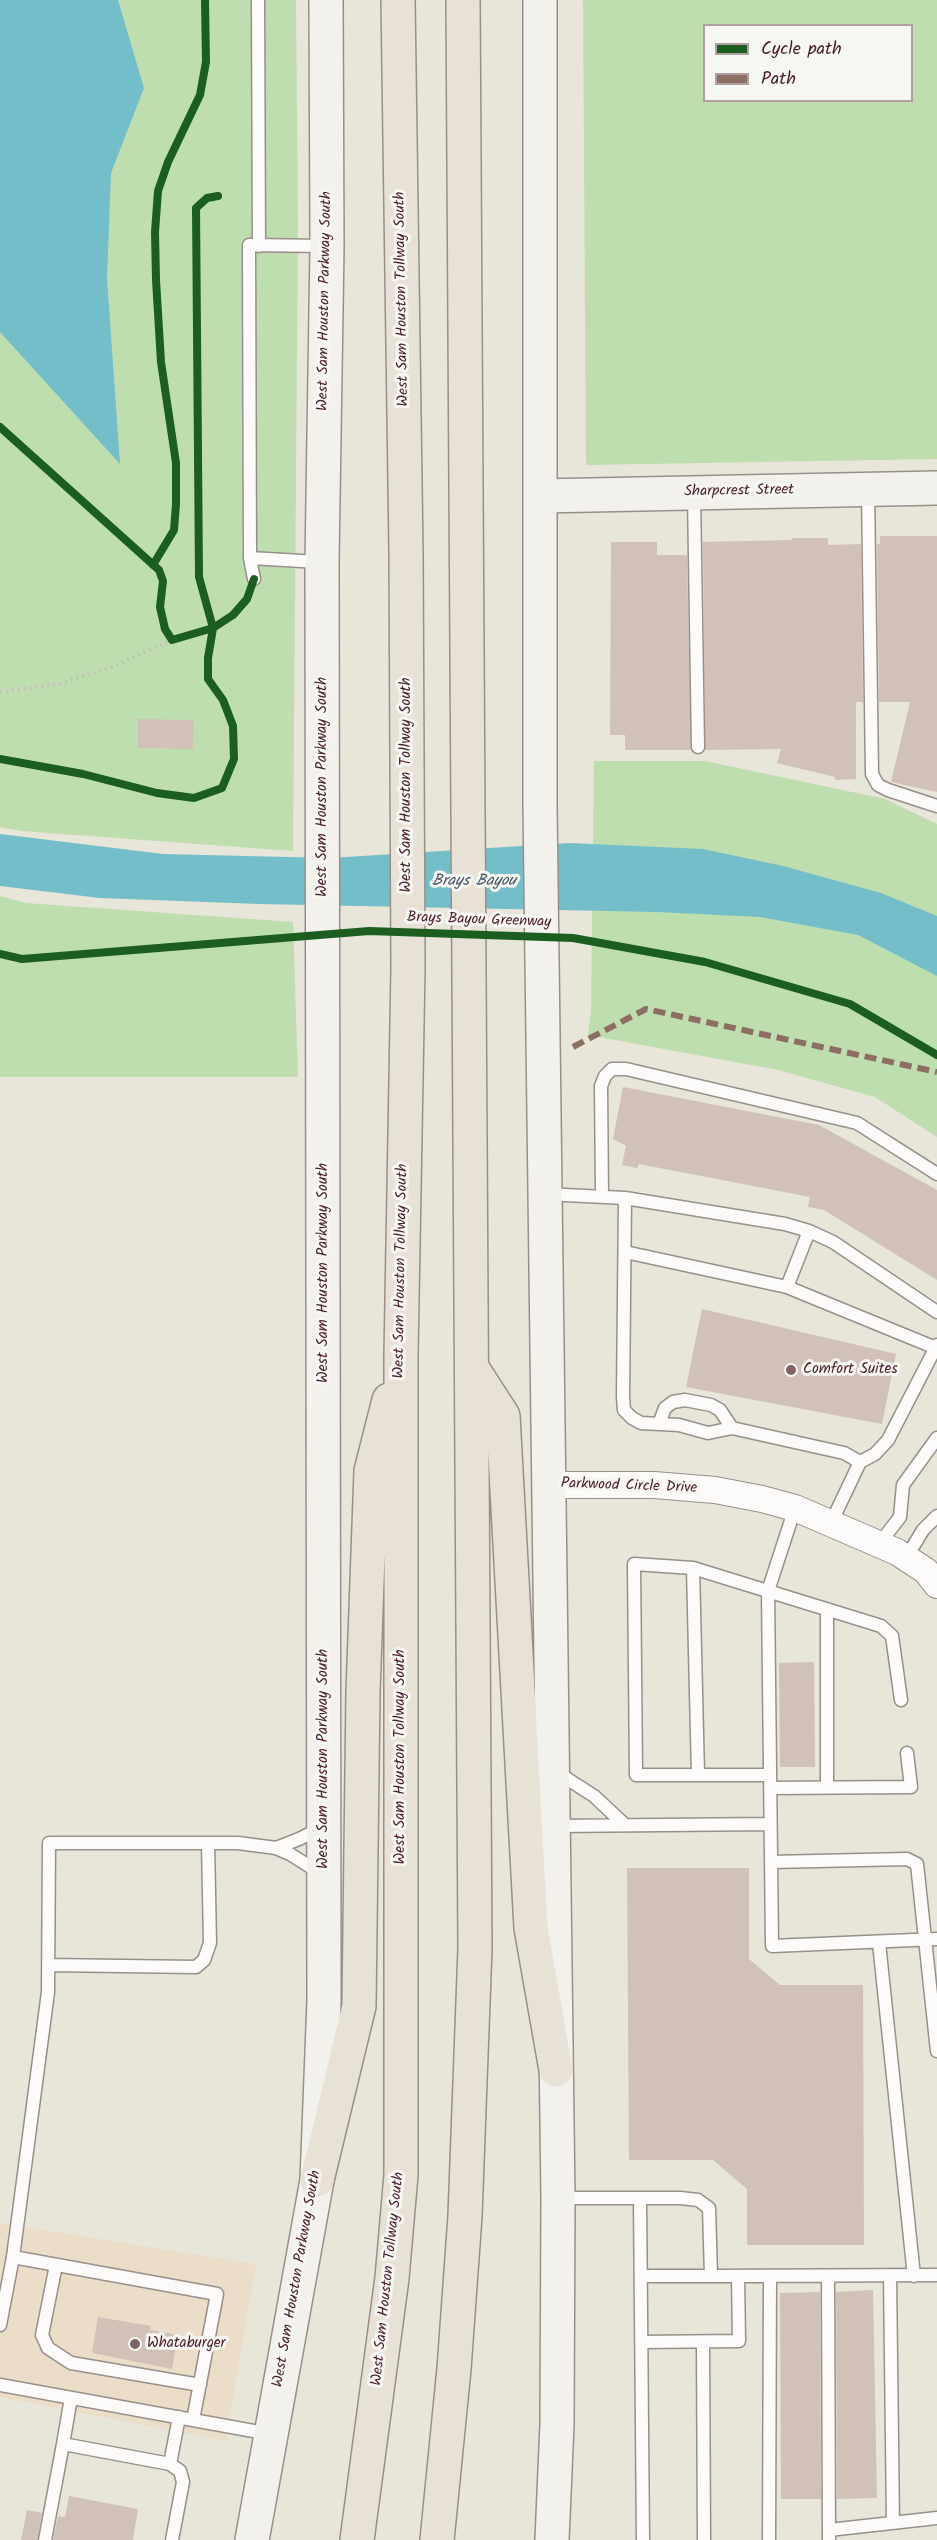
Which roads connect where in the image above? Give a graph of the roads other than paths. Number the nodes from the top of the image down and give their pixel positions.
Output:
1 (258, 0) edge
2 (326, 0) edge
3 (398, 0) edge
4 (463, 0) edge
5 (540, 0) edge
6 (259, 246) junction
7 (327, 246) junction
8 (937, 488) edge
9 (868, 489) junction
10 (694, 493) junction
11 (541, 496) junction
12 (250, 558) junction
13 (322, 562) junction
14 (254, 579) dead end
15 (698, 747) dead end
16 (937, 806) edge
17 (937, 1174) edge
18 (545, 1194) junction
19 (602, 1195) junction
20 (625, 1198) junction
21 (809, 1231) junction
22 (625, 1252) junction
23 (786, 1287) junction
24 (937, 1312) edge
25 (936, 1346) edge
26 (401, 1355) junction
27 (472, 1368) junction
28 (659, 1424) junction
29 (732, 1428) junction
30 (937, 1438) edge
31 (860, 1462) junction
32 (549, 1485) junction
33 (795, 1508) junction
34 (937, 1516) edge
35 (831, 1523) junction
36 (879, 1544) junction
37 (906, 1558) junction
38 (693, 1568) junction
39 (937, 1585) edge
40 (768, 1591) junction
41 (827, 1609) junction
42 (901, 1700) dead end
43 (908, 1753) dead end
44 (552, 1770) junction
45 (770, 1774) junction
46 (698, 1775) junction
47 (827, 1787) junction
48 (770, 1788) junction
49 (770, 1824) junction
50 (625, 1825) junction
51 (324, 1826) junction
52 (553, 1826) junction
53 (208, 1843) junction
54 (276, 1848) junction
55 (771, 1862) junction
56 (324, 1875) junction
57 (932, 1940) edge
58 (879, 1943) junction
59 (48, 1965) junction
60 (937, 2051) edge
61 (556, 2070) junction
62 (317, 2180) junction
63 (558, 2198) junction
64 (640, 2198) junction
65 (13, 2256) junction
66 (56, 2265) junction
67 (641, 2276) junction
68 (711, 2276) junction
69 (738, 2276) junction
70 (770, 2276) junction
71 (828, 2276) junction
72 (890, 2276) junction
73 (914, 2276) junction
74 (937, 2276) edge
75 (0, 2325) edge
76 (641, 2342) junction
77 (703, 2342) junction
78 (0, 2385) edge
79 (200, 2385) junction
80 (71, 2398) junction
81 (179, 2417) junction
82 (194, 2420) junction
83 (271, 2434) junction
84 (63, 2444) junction
85 (170, 2464) junction
86 (937, 2518) edge
87 (892, 2523) junction
88 (829, 2535) edge
89 (45, 2540) edge
90 (172, 2540) edge
91 (252, 2540) edge
92 (357, 2540) edge
93 (437, 2540) edge
94 (552, 2540) edge
95 (643, 2540) edge
96 (704, 2540) edge
97 (769, 2540) edge

1 - 6 lane
2 - 7 main road, West Sam Houston Parkway South
3 - 26 highway, West Sam Houston Tollway South
4 - 27 highway
5 - 11 main road
6 - 7 lane
6 - 12 lane
7 - 13 main road, West Sam Houston Parkway South
8 - 9 main road, Sharpcrest Street
9 - 10 main road, Sharpcrest Street
9 - 16 lane
10 - 11 main road, Sharpcrest Street
10 - 15 lane
11 - 18 main road
12 - 13 lane
12 - 14 lane
13 - 51 main road, West Sam Houston Parkway South
17 - 19 lane
18 - 19 lane
18 - 32 main road
19 - 20 lane
20 - 21 lane
20 - 22 lane
21 - 23 lane
21 - 24 lane
22 - 23 lane
22 - 28 lane
23 - 25 lane
25 - 31 lane
26 - 62 highway
26 - 92 highway, West Sam Houston Tollway South
27 - 61 highway
27 - 93 highway
28 - 29 lane
28 - 29 lane
29 - 31 lane
30 - 36 lane
31 - 35 lane
32 - 33 street, Parkwood Circle Drive
32 - 44 main road
33 - 35 street, Parkwood Circle Drive
33 - 40 lane
34 - 37 lane
35 - 36 street, Parkwood Circle Drive
36 - 37 street, Parkwood Circle Drive
37 - 39 street, Parkwood Circle Drive
38 - 40 lane
38 - 46 lane
38 - 46 lane
40 - 41 lane
40 - 45 lane
41 - 42 lane
41 - 47 lane
43 - 47 lane
44 - 50 lane
44 - 52 main road
45 - 46 lane
45 - 48 lane
47 - 48 lane
48 - 49 lane
49 - 50 lane
49 - 55 lane
50 - 52 lane
51 - 54 lane
51 - 56 main road, West Sam Houston Parkway South
52 - 61 main road
53 - 54 lane
53 - 59 lane
53 - 59 lane
54 - 56 lane
55 - 57 lane
55 - 58 lane
56 - 62 main road, West Sam Houston Parkway South
57 - 58 lane
57 - 60 lane
58 - 73 lane
59 - 65 lane
61 - 63 main road
62 - 83 main road, West Sam Houston Parkway South
63 - 64 lane
63 - 94 main road
64 - 67 lane
64 - 68 lane
65 - 66 lane
65 - 75 lane
66 - 79 lane
66 - 79 lane
67 - 68 lane
67 - 76 lane
68 - 69 lane
69 - 70 lane
69 - 77 lane
70 - 71 lane
70 - 97 lane
71 - 72 lane
71 - 88 lane
72 - 73 lane
72 - 87 lane
73 - 74 lane
76 - 77 lane
76 - 95 lane
77 - 96 lane
78 - 80 lane
79 - 82 lane
80 - 81 lane
80 - 84 lane
81 - 82 lane
81 - 85 lane
82 - 83 lane
83 - 91 main road, West Sam Houston Parkway South
84 - 85 lane
84 - 89 lane
85 - 90 lane
86 - 87 lane
87 - 88 lane

